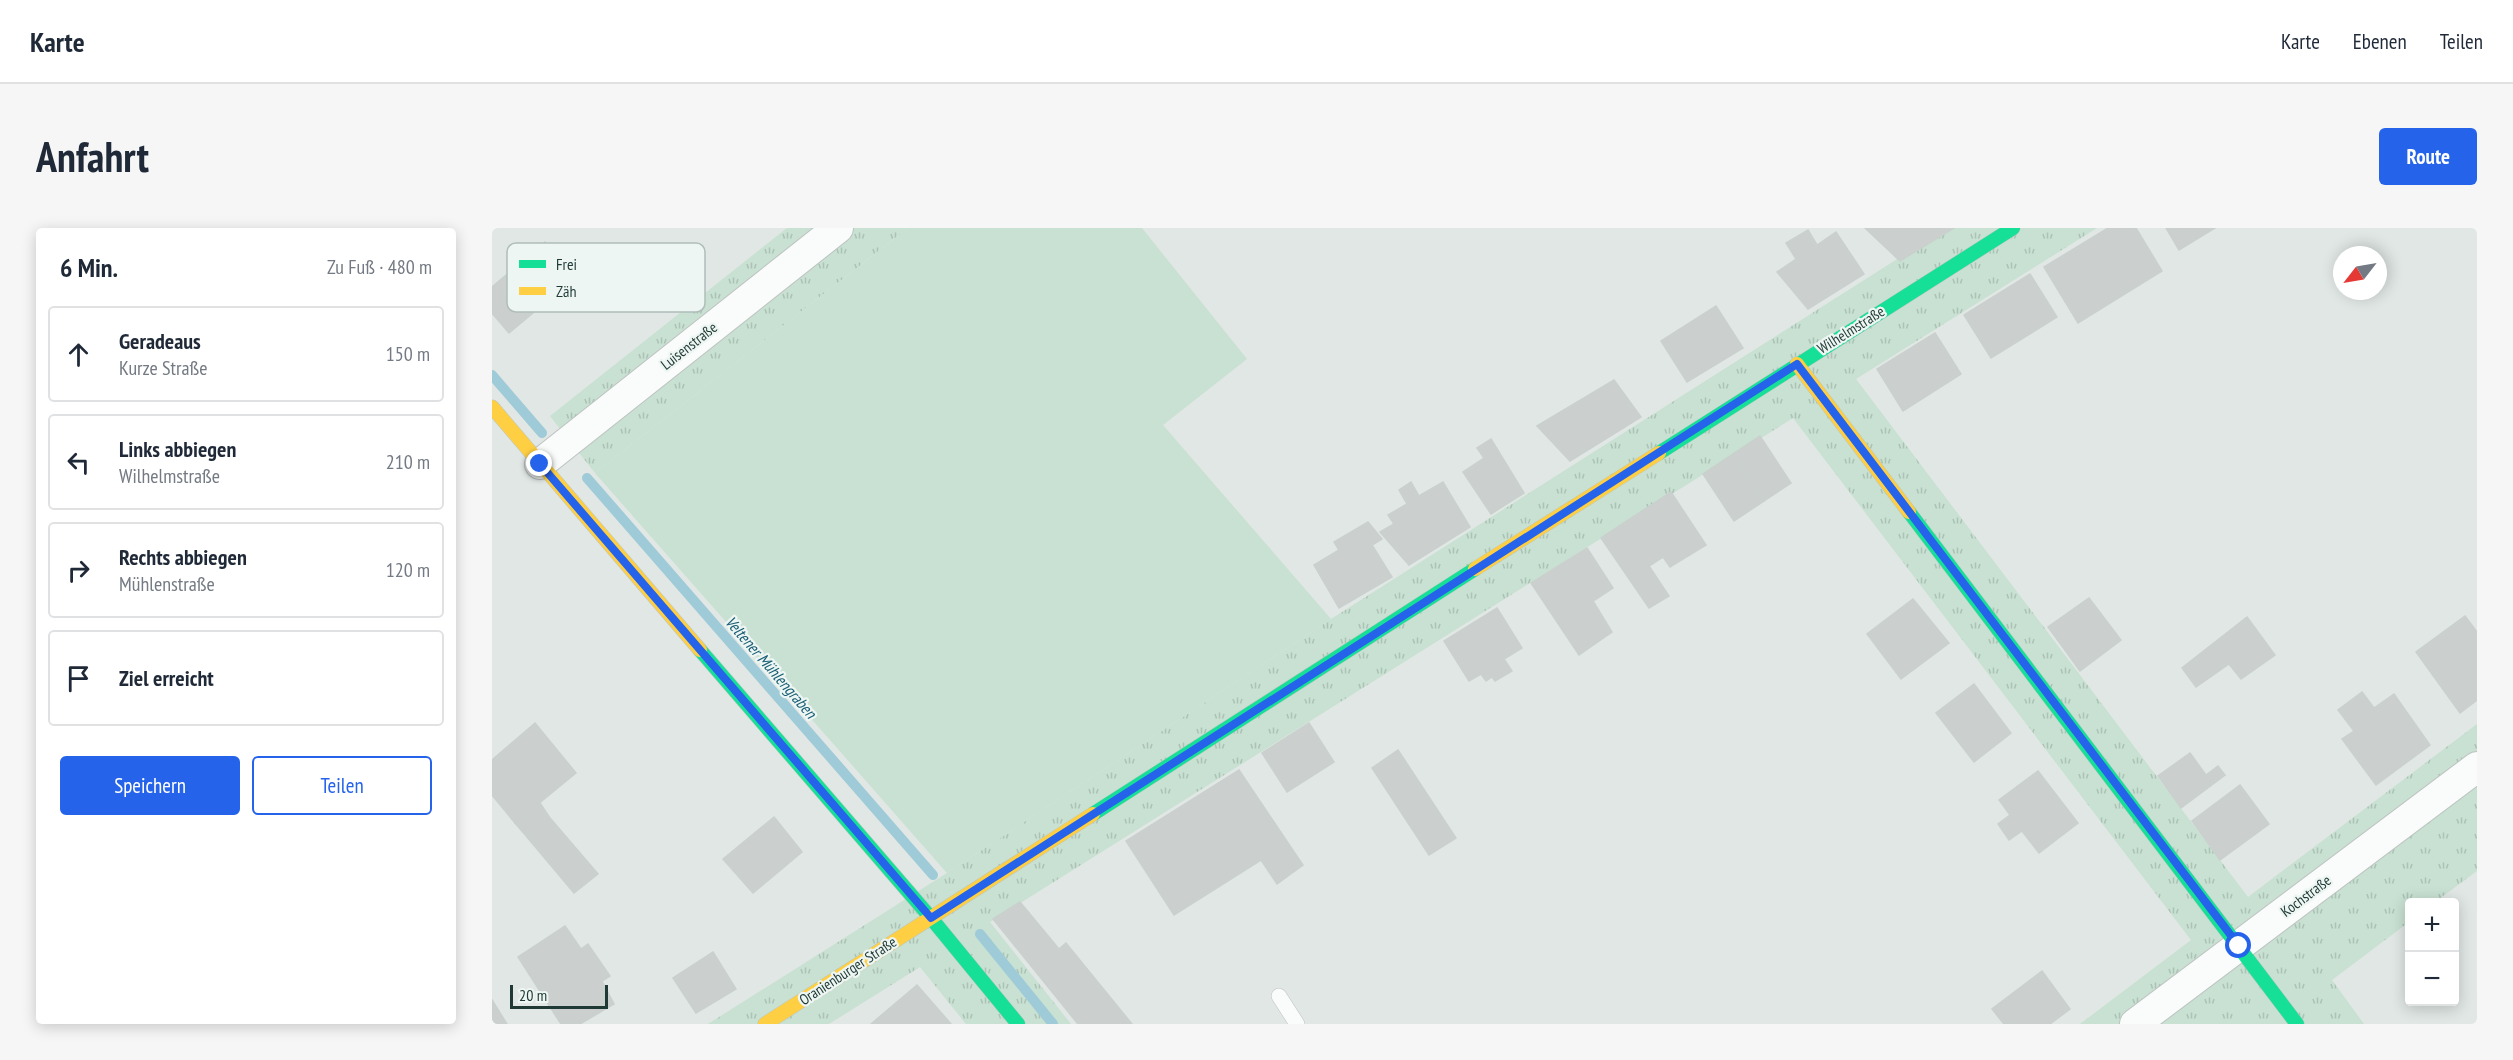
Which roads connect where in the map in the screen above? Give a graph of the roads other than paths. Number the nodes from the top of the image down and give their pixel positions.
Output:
1 (838, 228) edge
2 (2013, 228) edge
3 (1797, 364) junction
4 (492, 407) edge
5 (540, 464) junction
6 (2477, 767) edge
7 (931, 918) junction
8 (2239, 946) junction
9 (1279, 996) dead end
10 (765, 1024) edge
11 (1018, 1024) edge
12 (1297, 1024) edge
13 (2135, 1024) edge
14 (2297, 1024) edge

1 - 5 street, Luisenstraße
2 - 3 street, Wilhelmstraße
3 - 7 street, Wilhelmstraße
3 - 8 street
4 - 5 street
5 - 7 street
6 - 8 street, Kochstraße
7 - 10 street, Oranienburger Straße
7 - 11 street
8 - 13 street, Kochstraße
8 - 14 street
9 - 12 lane

